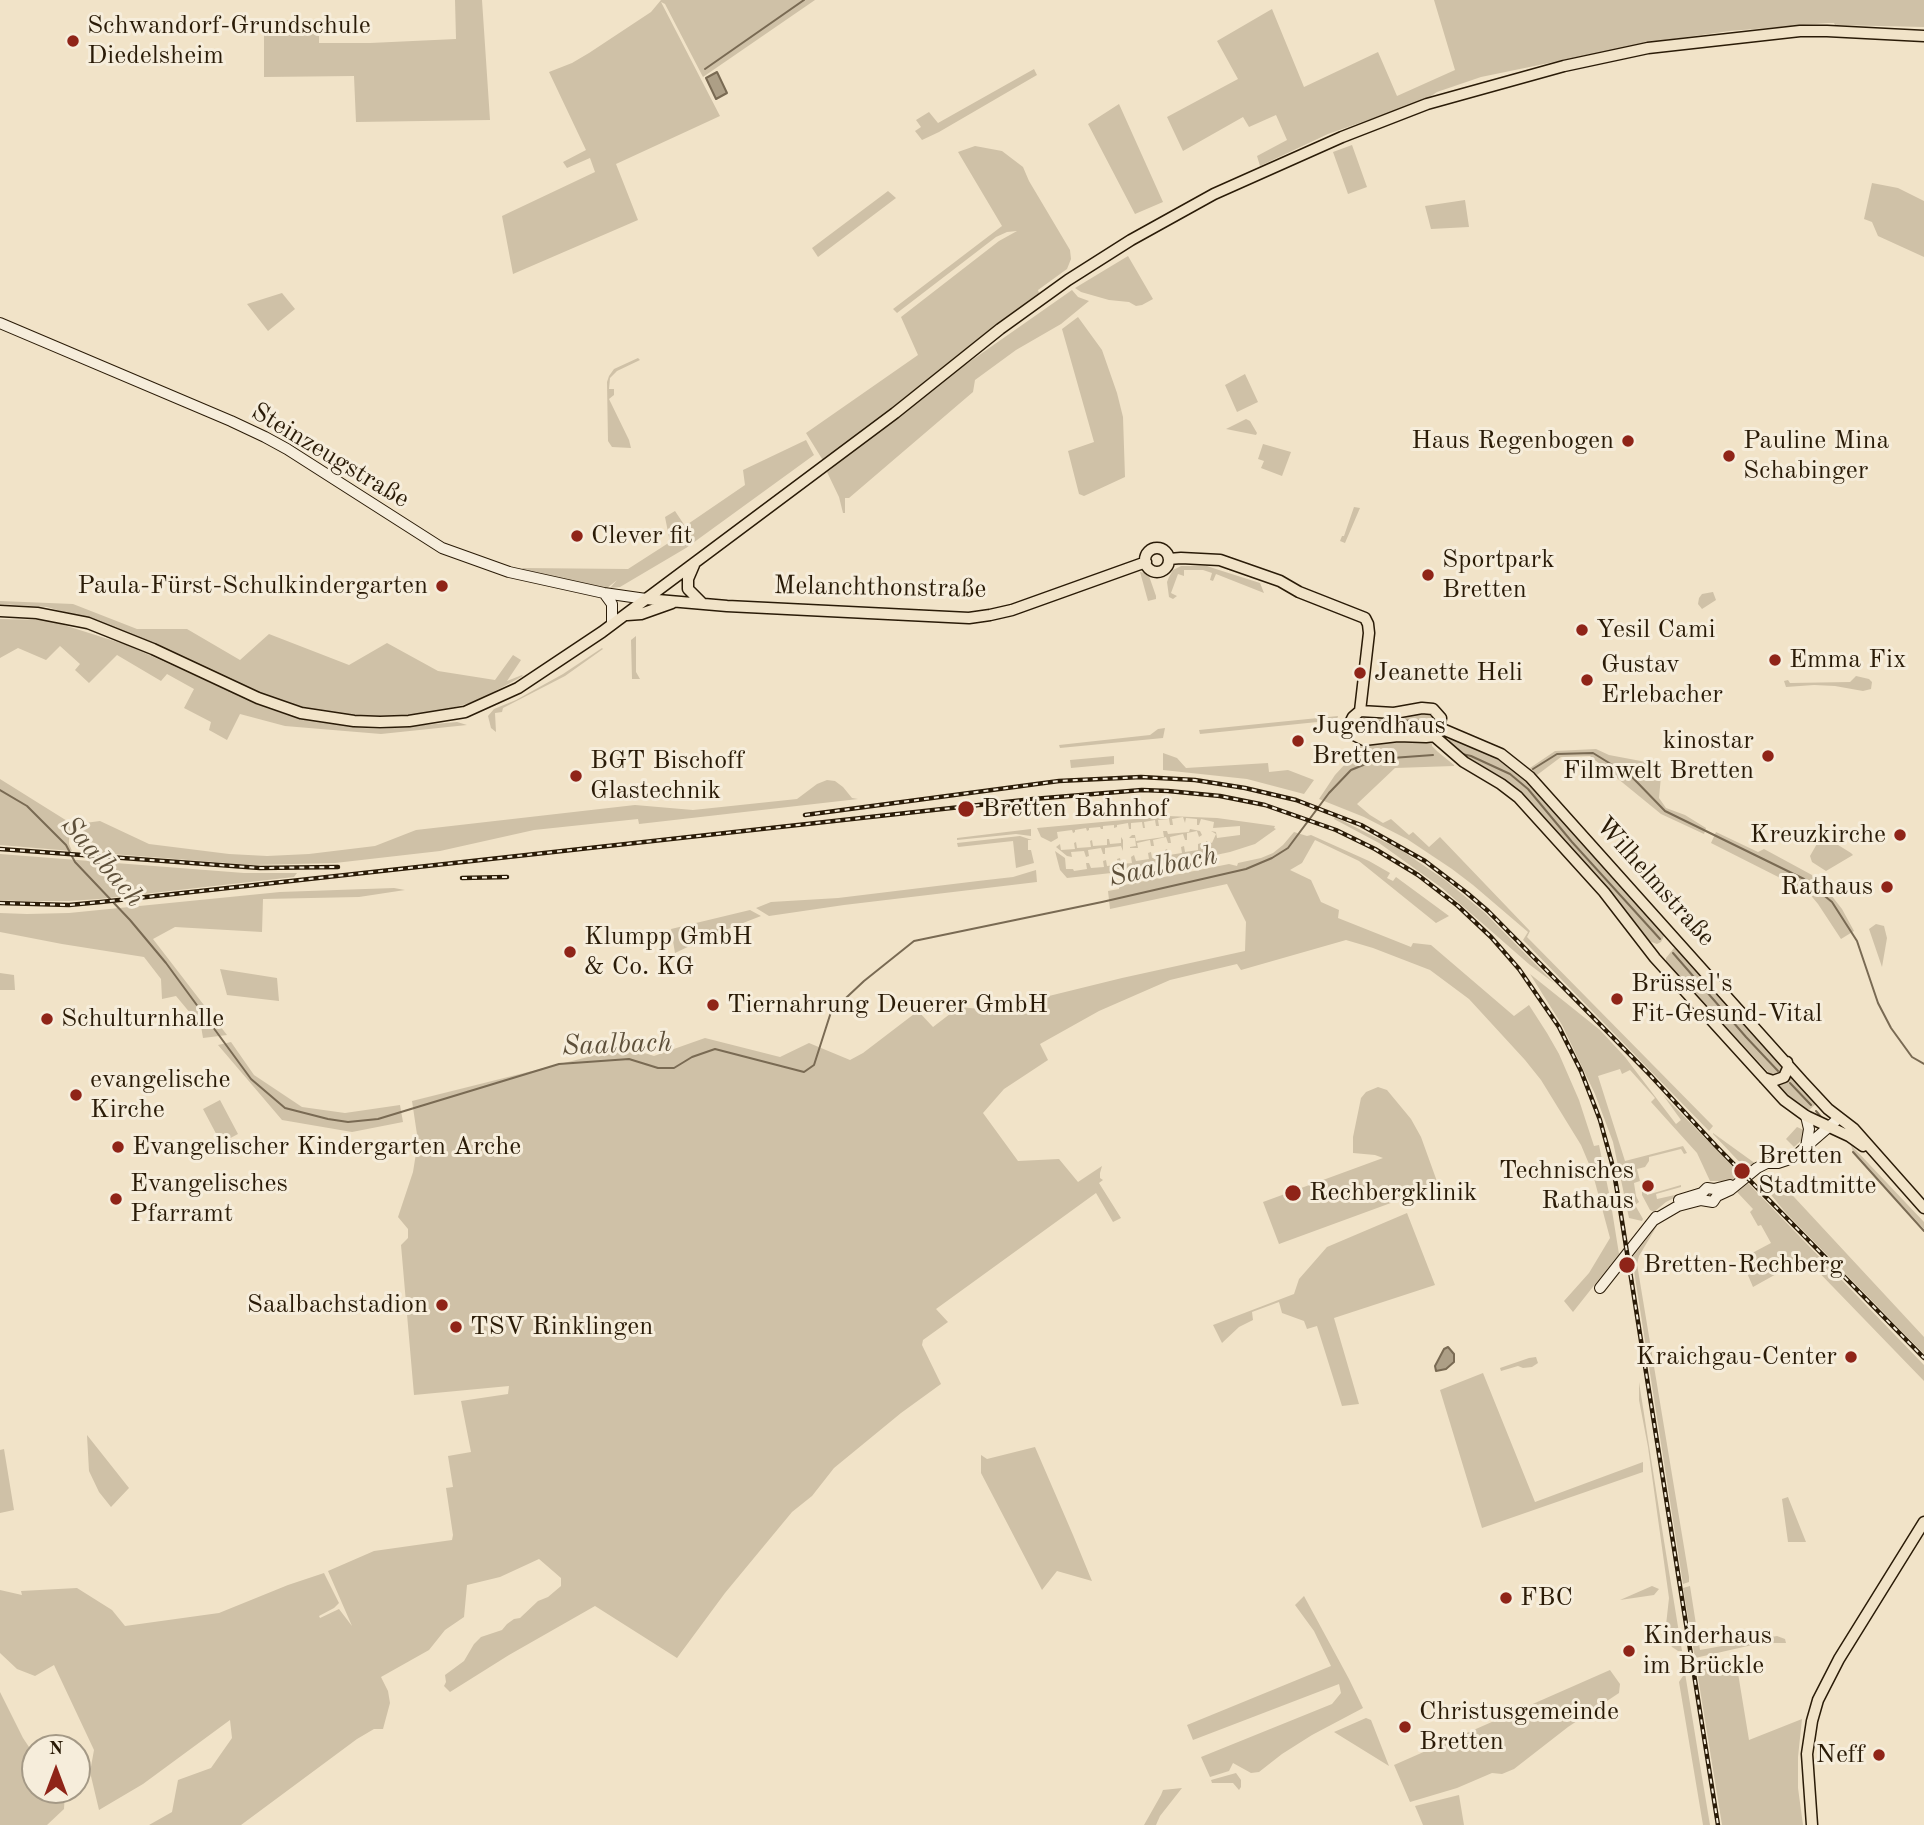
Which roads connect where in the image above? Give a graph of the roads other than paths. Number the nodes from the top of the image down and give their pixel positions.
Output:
1 (1924, 36) edge
2 (0, 323) edge
3 (1169, 559) junction
4 (695, 562) junction
5 (1146, 562) junction
6 (604, 593) junction
7 (646, 599) junction
8 (674, 602) junction
9 (704, 604) junction
10 (0, 611) edge
11 (624, 616) junction
12 (612, 624) junction
13 (1365, 675) junction
14 (1360, 711) junction
15 (1394, 713) junction
16 (1437, 732) junction
17 (1787, 1062) junction
18 (1765, 1078) junction
19 (1806, 1116) junction
20 (1839, 1118) junction
21 (1828, 1128) junction
22 (1806, 1147) junction
23 (1875, 1155) junction
24 (1924, 1209) edge
25 (1600, 1288) dead end
26 (1924, 1522) edge
27 (1812, 1825) edge

1 - 4 main road
2 - 6 street, Steinzeugstraße
3 - 5 main road
3 - 5 main road
3 - 13 main road
4 - 7 main road
4 - 9 main road
5 - 9 main road, Melanchthonstraße
6 - 7 street, Steinzeugstraße
6 - 12 street
7 - 8 main road, Melanchthonstraße
7 - 11 main road
8 - 9 main road, Melanchthonstraße
8 - 11 main road
10 - 12 main road
11 - 12 main road
13 - 14 main road
13 - 15 main road
14 - 15 main road
14 - 16 main road
15 - 16 main road
16 - 17 main road, Wilhelmstraße
16 - 18 main road, Wilhelmstraße
17 - 18 main road
17 - 20 main road, Wilhelmstraße
18 - 19 main road, Wilhelmstraße
19 - 21 main road, Wilhelmstraße
19 - 22 street
20 - 21 street
20 - 23 main road, Wilhelmstraße
21 - 22 street
21 - 23 main road, Wilhelmstraße
22 - 25 street
23 - 24 main road, Wilhelmstraße
26 - 27 main road

